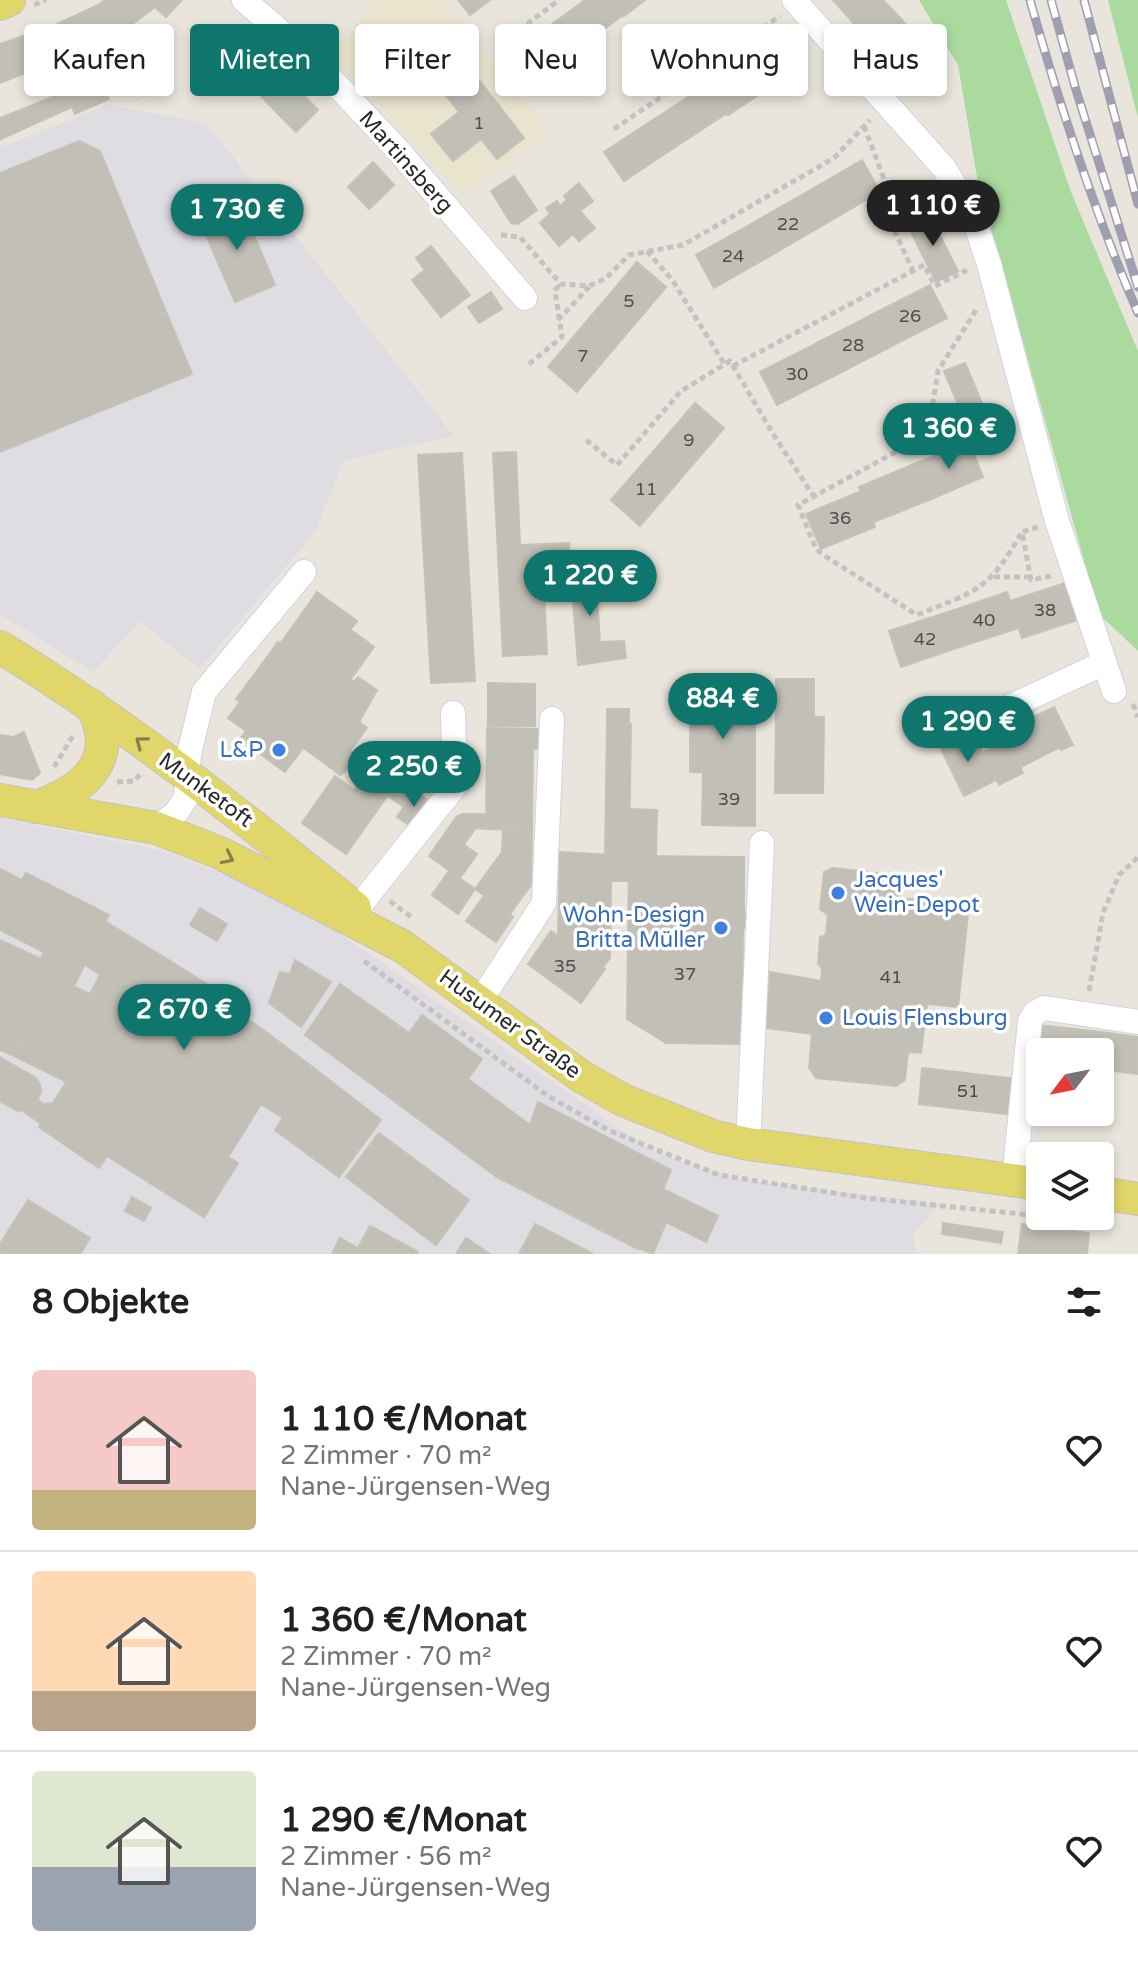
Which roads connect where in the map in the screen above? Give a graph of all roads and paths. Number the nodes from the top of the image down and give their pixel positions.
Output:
1 (9, 0) edge
2 (244, 0) edge
3 (559, 0) edge
4 (795, 2) edge
5 (0, 4) edge
6 (527, 24) edge
7 (887, 102) junction
8 (864, 126) junction
9 (614, 129) dead end
10 (944, 168) junction
11 (890, 222) junction
12 (468, 232) junction
13 (647, 251) junction
14 (989, 264) junction
15 (913, 271) junction
16 (561, 284) junction
17 (589, 286) junction
18 (996, 292) junction
19 (525, 298) dead end
20 (558, 320) junction
21 (529, 364) dead end
22 (725, 365) junction
23 (733, 366) junction
24 (1032, 428) junction
25 (931, 433) junction
26 (586, 440) dead end
27 (813, 495) junction
28 (1057, 521) junction
29 (1022, 532) junction
30 (304, 572) dead end
31 (993, 577) junction
32 (0, 647) edge
33 (1104, 663) junction
34 (1114, 691) dead end
35 (91, 705) junction
36 (1005, 709) dead end
37 (453, 713) dead end
38 (552, 719) dead end
39 (187, 776) junction
40 (0, 800) edge
41 (36, 807) junction
42 (156, 828) junction
43 (762, 843) dead end
44 (1138, 857) edge
45 (366, 899) junction
46 (412, 935) junction
47 (479, 1003) junction
48 (1085, 1014) junction
49 (1138, 1022) edge
50 (1028, 1142) edge
51 (748, 1144) junction
52 (1026, 1182) edge
53 (1114, 1195) edge
54 (1138, 1199) edge

1 - 5 main road
2 - 12 street, Martinsberg
3 - 6 path
4 - 7 street
4 - 9 path
7 - 8 path
7 - 10 street
8 - 11 path
8 - 13 path
10 - 11 path
10 - 14 street
11 - 15 path
12 - 16 path
12 - 19 street, Martinsberg
13 - 17 path
13 - 22 path
14 - 15 path
14 - 18 street
15 - 23 path
16 - 17 path
16 - 20 path
17 - 20 path
18 - 24 street
18 - 25 path
20 - 21 path
22 - 23 path
22 - 26 path
23 - 27 path
24 - 25 path
24 - 28 street
25 - 27 path
27 - 31 path
28 - 29 path
28 - 33 street
29 - 31 path
29 - 31 path
30 - 39 street
32 - 35 main road, Munketoft
33 - 34 street
33 - 36 street
39 -> 35 main road, Munketoft
35 - 41 main road
37 - 45 street
38 - 47 street
39 - 42 street
39 - 45 main road, Munketoft
40 - 41 main road, Husumer Straße
41 - 42 main road, Husumer Straße
42 -> 46 main road, Husumer Straße
43 - 51 street
44 - 48 path
45 - 46 main road, Munketoft
45 - 46 path
46 - 47 main road, Husumer Straße
47 - 51 main road, Husumer Straße
48 - 49 street
48 - 50 street
51 - 52 main road, Husumer Straße
53 - 54 main road

